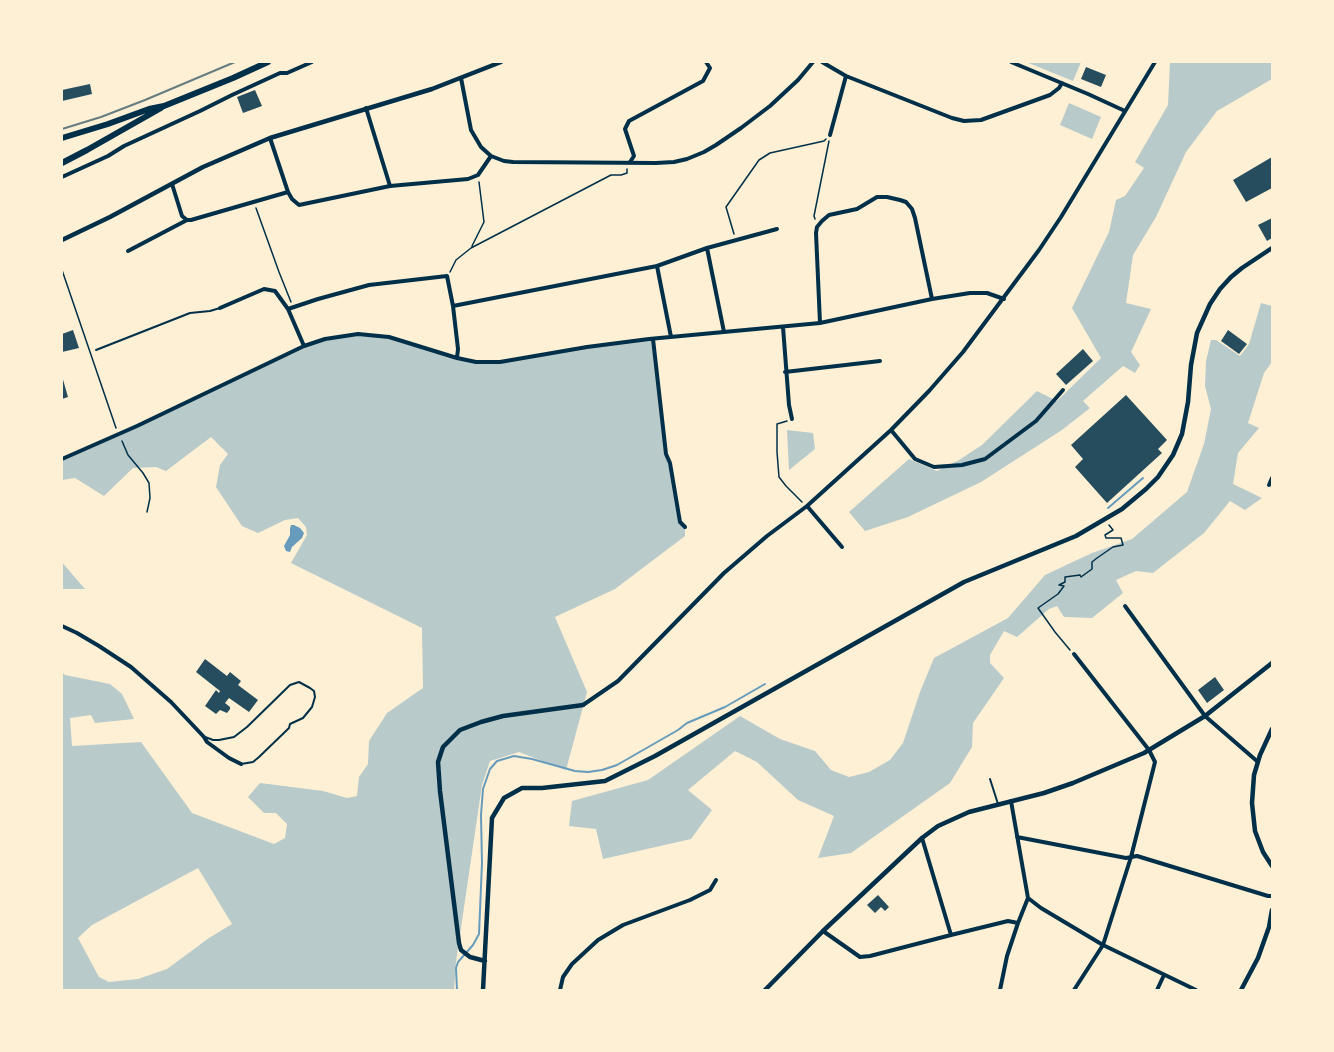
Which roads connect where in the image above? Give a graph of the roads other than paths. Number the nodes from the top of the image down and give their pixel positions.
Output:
1 (268, 62) edge
2 (312, 62) edge
3 (501, 62) edge
4 (706, 62) edge
5 (813, 62) edge
6 (822, 62) edge
7 (1011, 62) edge
8 (1155, 62) edge
9 (846, 76) junction
10 (461, 78) junction
11 (1062, 82) junction
12 (164, 106) junction
13 (366, 108) junction
14 (1125, 111) junction
15 (830, 135) road end
16 (62, 138) edge
17 (270, 138) junction
18 (491, 156) junction
19 (62, 163) edge
20 (629, 163) junction
21 (62, 177) edge
22 (172, 184) junction
23 (390, 186) junction
24 (288, 192) junction
25 (188, 220) junction
26 (777, 230) dead end
27 (62, 240) edge
28 (707, 248) junction
29 (1272, 248) edge
30 (128, 250) dead end
31 (657, 266) junction
32 (932, 299) junction
33 (1004, 299) junction
34 (453, 306) junction
35 (220, 308) joint
36 (288, 309) junction
37 (820, 323) junction
38 (783, 327) junction
39 (723, 332) junction
40 (671, 337) junction
41 (653, 339) junction
42 (304, 346) junction
43 (96, 350) dead end
44 (457, 358) junction
45 (880, 361) dead end
46 (785, 372) junction
47 (1063, 390) dead end
48 (792, 419) road end
49 (891, 430) junction
50 (62, 459) edge
51 (1272, 478) edge
52 (1269, 485) dead end
53 (807, 506) junction
54 (685, 527) dead end
55 (842, 547) dead end
56 (1125, 606) dead end
57 (62, 626) edge
58 (1074, 654) road end
59 (1272, 663) edge
60 (583, 705) joint
61 (1205, 716) junction
62 (1272, 729) edge
63 (204, 737) junction
64 (1149, 750) junction
65 (1258, 762) junction
66 (241, 764) joint
67 (990, 778) dead end
68 (1011, 801) junction
69 (998, 804) junction
70 (1017, 837) junction
71 (922, 838) junction
72 (1131, 857) junction
73 (1272, 866) edge
74 (716, 880) dead end
75 (1272, 896) edge
76 (1028, 898) junction
77 (1272, 910) edge
78 (1018, 922) junction
79 (823, 931) junction
80 (951, 935) junction
81 (1102, 945) junction
82 (485, 961) junction
83 (1164, 975) junction
84 (483, 990) edge
85 (560, 990) edge
86 (765, 990) edge
87 (999, 990) edge
88 (1074, 990) edge
89 (1157, 990) edge
90 (1196, 990) edge
91 (1241, 990) edge

1 - 12 highway
2 - 21 street
3 - 10 street
4 - 20 street
5 - 20 street
6 - 9 street
7 - 11 street
8 - 14 street
9 - 11 street
9 - 15 street
10 - 13 street
10 - 18 street
11 - 14 street
12 - 16 highway
12 - 19 highway
13 - 17 street
13 - 23 street
14 - 33 street
17 - 22 street
17 - 24 street
18 - 20 street
18 - 23 street
22 - 25 street
22 - 27 street
23 - 24 street
24 - 25 street
25 - 30 street
26 - 28 street
28 - 31 street
28 - 39 street
29 - 82 street
31 - 34 street
31 - 40 street
32 - 33 street
32 - 37 street
32 - 37 street
33 - 49 street
34 - 36 street
34 - 44 street
35 - 36 street
35 - 43 lane
36 - 42 street
37 - 38 street
38 - 39 street
38 - 46 street
39 - 40 street
40 - 41 street
41 - 44 street
41 - 54 street
42 - 44 street
42 - 50 street
45 - 46 street
46 - 48 street
47 - 49 street
49 - 53 street
51 - 52 street
53 - 55 street
53 - 60 street
56 - 61 street
57 - 63 street
58 - 64 street
59 - 61 street
60 - 82 street
61 - 64 street
61 - 65 street
62 - 65 street
63 - 66 street
63 - 66 lane
64 - 68 street
64 - 72 street
65 - 73 street
67 - 69 lane
68 - 69 street
68 - 70 street
69 - 71 street
70 - 72 street
70 - 76 street
71 - 79 street
71 - 80 street
72 - 75 street
72 - 81 street
74 - 85 street
76 - 78 street
76 - 81 street
77 - 91 street
78 - 80 street
78 - 87 street
79 - 80 street
79 - 86 street
81 - 83 street
81 - 88 street
82 - 84 street
83 - 89 street
83 - 90 street

